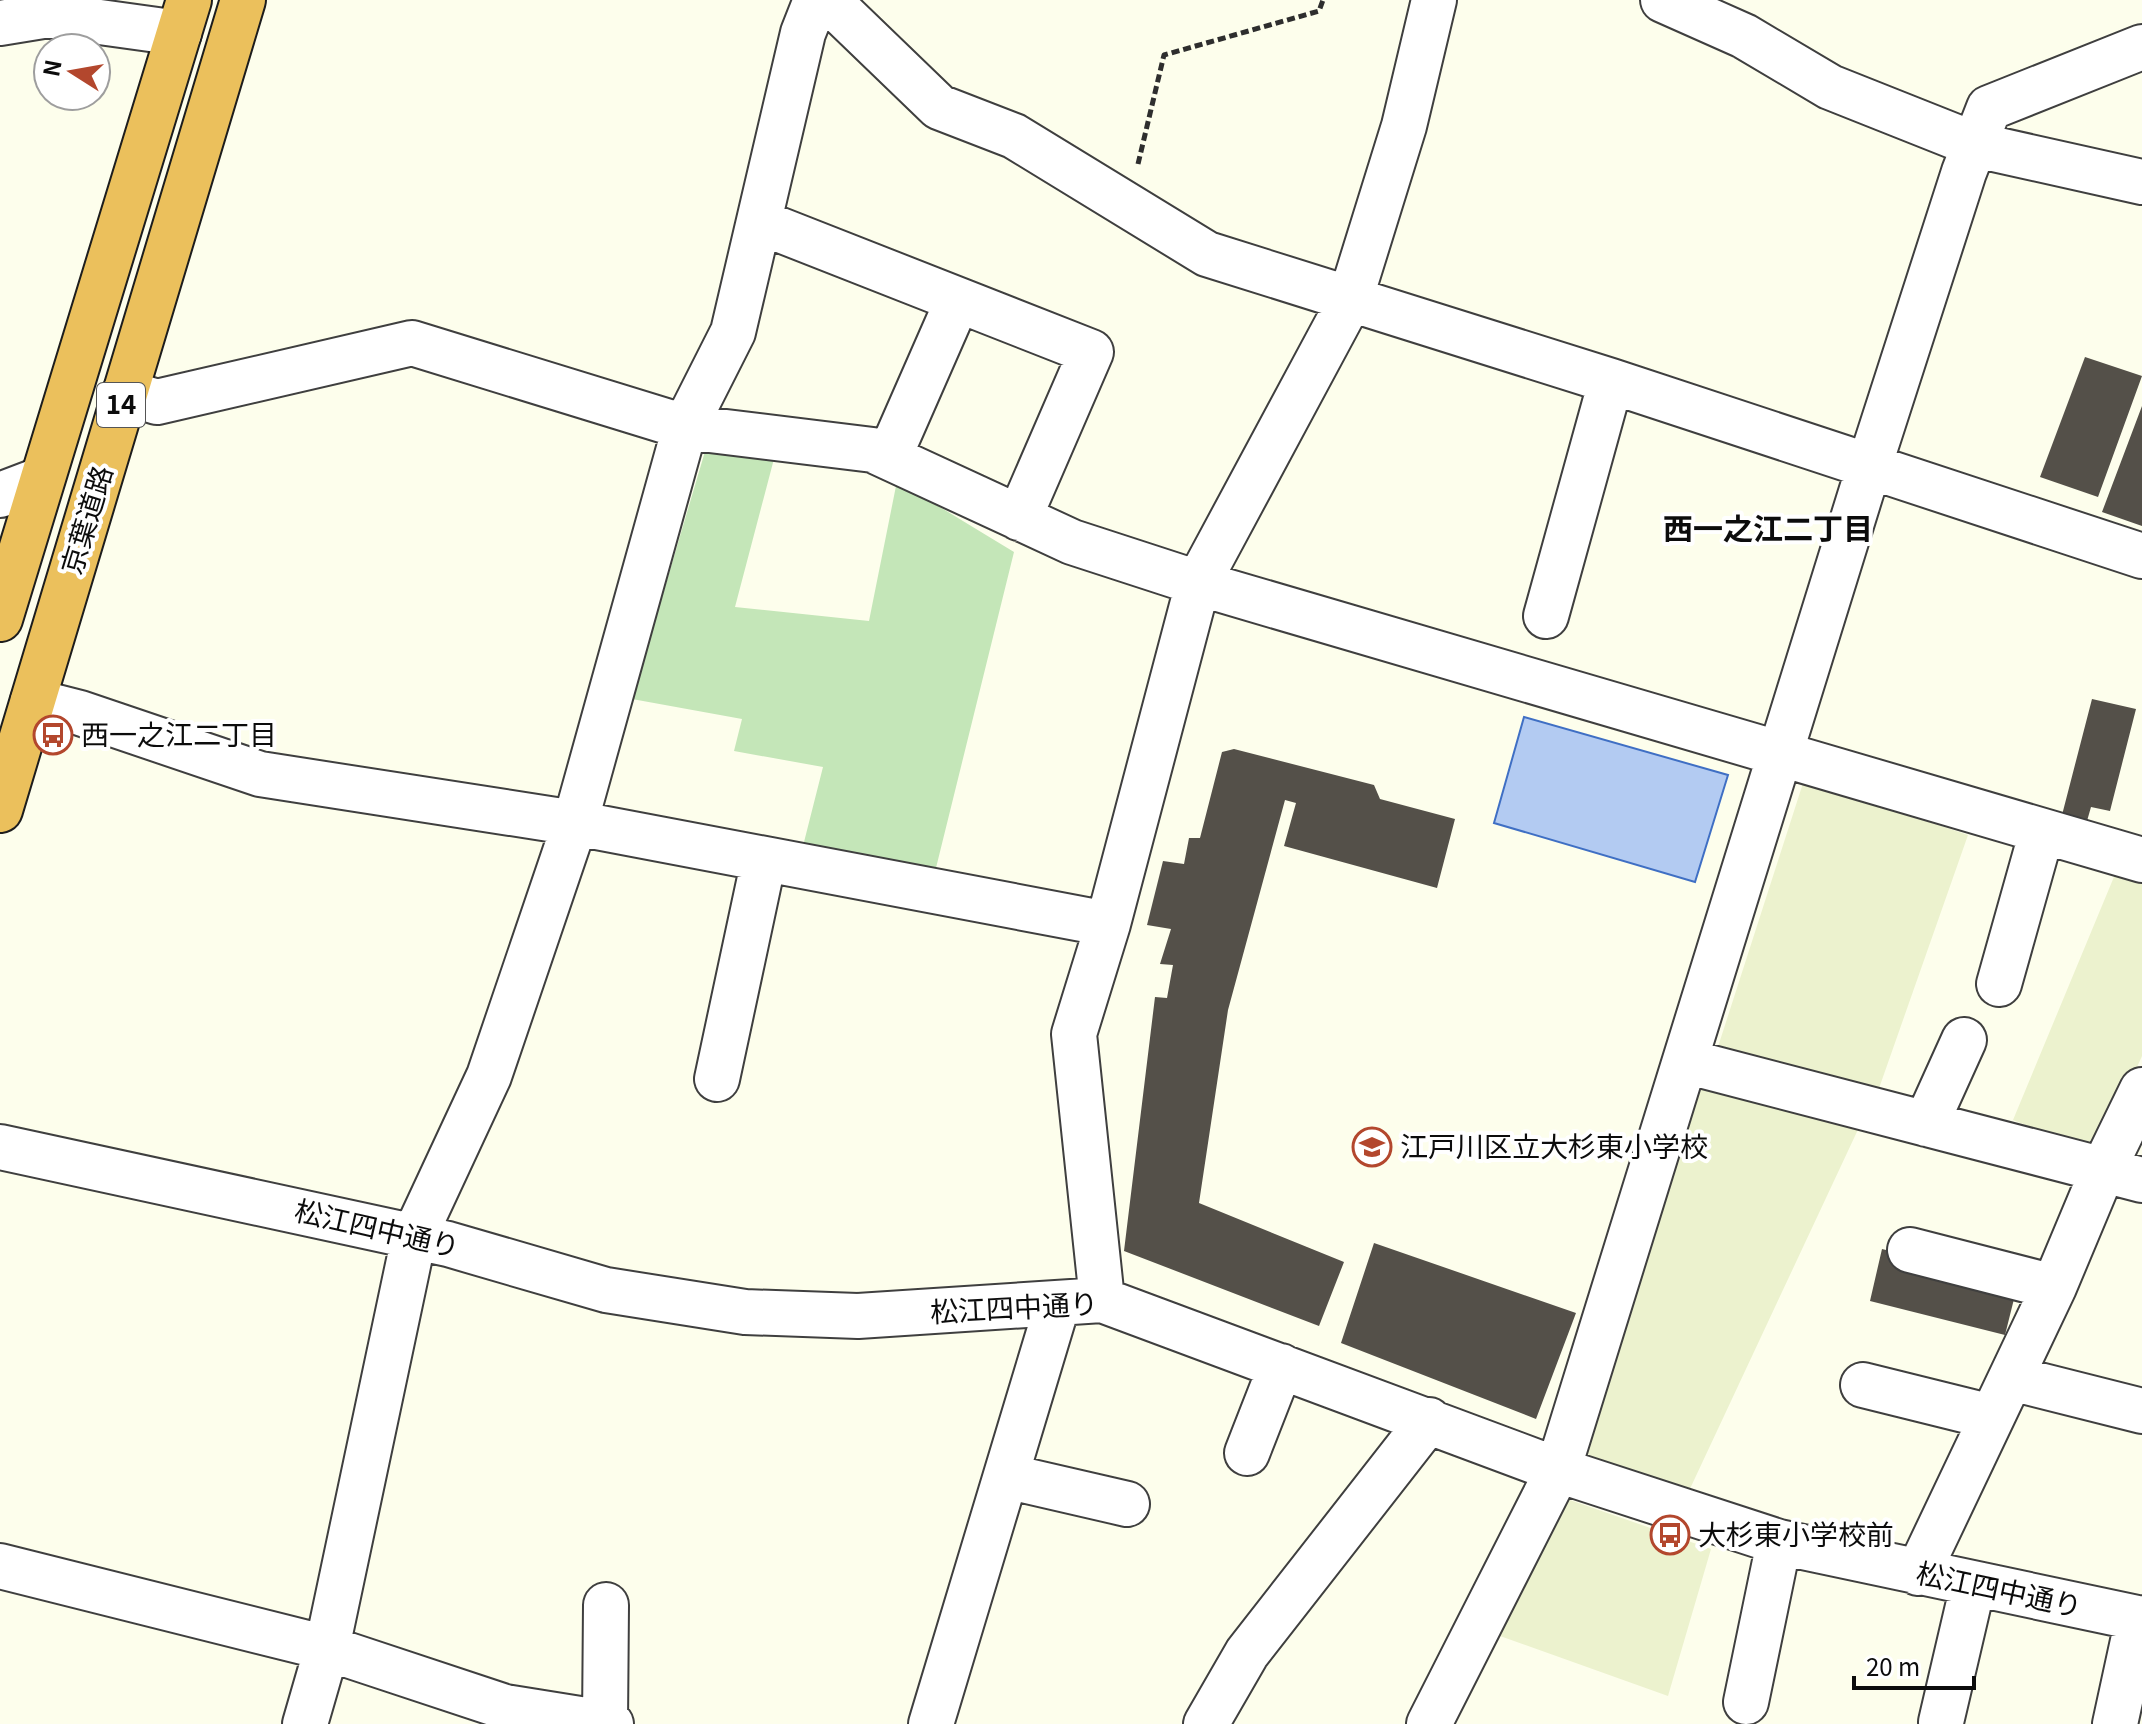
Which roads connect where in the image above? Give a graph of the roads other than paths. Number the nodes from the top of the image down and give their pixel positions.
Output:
1 (243, 0) edge
2 (816, 0) edge
3 (828, 0) edge
4 (1434, 0) edge
5 (1663, 0) edge
6 (184, 17) edge
7 (0, 23) edge
8 (2142, 47) edge
9 (1976, 145) junction
10 (2142, 182) edge
11 (760, 222) junction
12 (1350, 300) junction
13 (957, 302) junction
14 (1611, 381) junction
15 (125, 392) junction
16 (685, 427) junction
17 (889, 457) junction
18 (1869, 467) junction
19 (42, 479) junction
20 (0, 495) edge
21 (1019, 518) junction
22 (2142, 556) edge
23 (1198, 583) junction
24 (1546, 616) dead end
25 (0, 619) edge
26 (33, 701) junction
27 (1780, 756) junction
28 (0, 810) edge
29 (575, 823) junction
30 (2042, 831) junction
31 (764, 859) junction
32 (2142, 860) edge
33 (1108, 924) junction
34 (1999, 984) dead end
35 (1964, 1040) dead end
36 (1685, 1061) junction
37 (717, 1079) dead end
38 (2142, 1090) edge
39 (1926, 1124) junction
40 (0, 1147) edge
41 (2123, 1175) edge
42 (414, 1237) junction
43 (1910, 1250) dead end
44 (2054, 1287) junction
45 (1102, 1300) junction
46 (1057, 1306) junction
47 (1281, 1366) junction
48 (2011, 1378) junction
49 (1863, 1385) dead end
50 (2142, 1411) edge
51 (1992, 1417) junction
52 (1429, 1420) junction
53 (1247, 1453) dead end
54 (1558, 1470) junction
55 (1006, 1476) junction
56 (1127, 1504) dead end
57 (1779, 1542) junction
58 (0, 1566) edge
59 (1918, 1573) junction
60 (1973, 1585) junction
61 (606, 1605) dead end
62 (2140, 1619) edge
63 (327, 1648) junction
64 (1746, 1702) dead end
65 (1941, 1722) edge
66 (305, 1724) edge
67 (608, 1724) edge
68 (931, 1724) edge
69 (1206, 1724) edge
70 (1429, 1724) edge
71 (2115, 1724) edge

1 - 15 highway, 京葉道路 / 14
2 - 11 street
3 - 12 street
4 - 12 street
5 - 9 street
6 - 7 street
6 - 19 highway, 京葉道路 / 14
8 - 9 street
9 - 10 street
9 - 18 street
11 - 13 street
11 - 16 street
12 - 14 street
12 - 23 street
13 - 17 street
13 - 21 street
14 - 18 street
14 - 24 street
15 - 16 street
15 - 26 highway, 京葉道路 / 14
16 - 17 street
16 - 29 street
17 - 21 street
18 - 22 street
18 - 27 street
19 - 20 street
19 - 25 highway, 京葉道路 / 14
21 - 23 street
23 - 27 street
23 - 33 street
26 - 28 highway, 京葉道路 / 14
26 - 29 street
27 - 30 street
27 - 36 street
29 - 31 street
29 - 42 street
30 - 32 street
30 - 34 street
31 - 33 street
31 - 37 street
33 - 45 street
35 - 39 street
36 - 39 street
36 - 54 street
38 - 41 street
39 - 41 street
40 - 42 street, 松江四中通り
41 - 44 street
42 - 46 street, 松江四中通り
42 - 63 street
43 - 44 street
44 - 48 street
45 - 46 street, 松江四中通り
45 - 47 street, 松江四中通り
46 - 55 street
47 - 52 street, 松江四中通り
47 - 53 street
48 - 50 street
48 - 51 street
49 - 51 street
51 - 59 street
52 - 54 street, 松江四中通り
52 - 69 street
54 - 57 street, 松江四中通り
54 - 70 street
55 - 56 street
55 - 68 street
57 - 59 street, 松江四中通り
57 - 64 street
58 - 63 street
59 - 60 street, 松江四中通り
60 - 62 street, 松江四中通り
60 - 65 street
61 - 67 street
62 - 71 street
63 - 66 street
63 - 67 street

